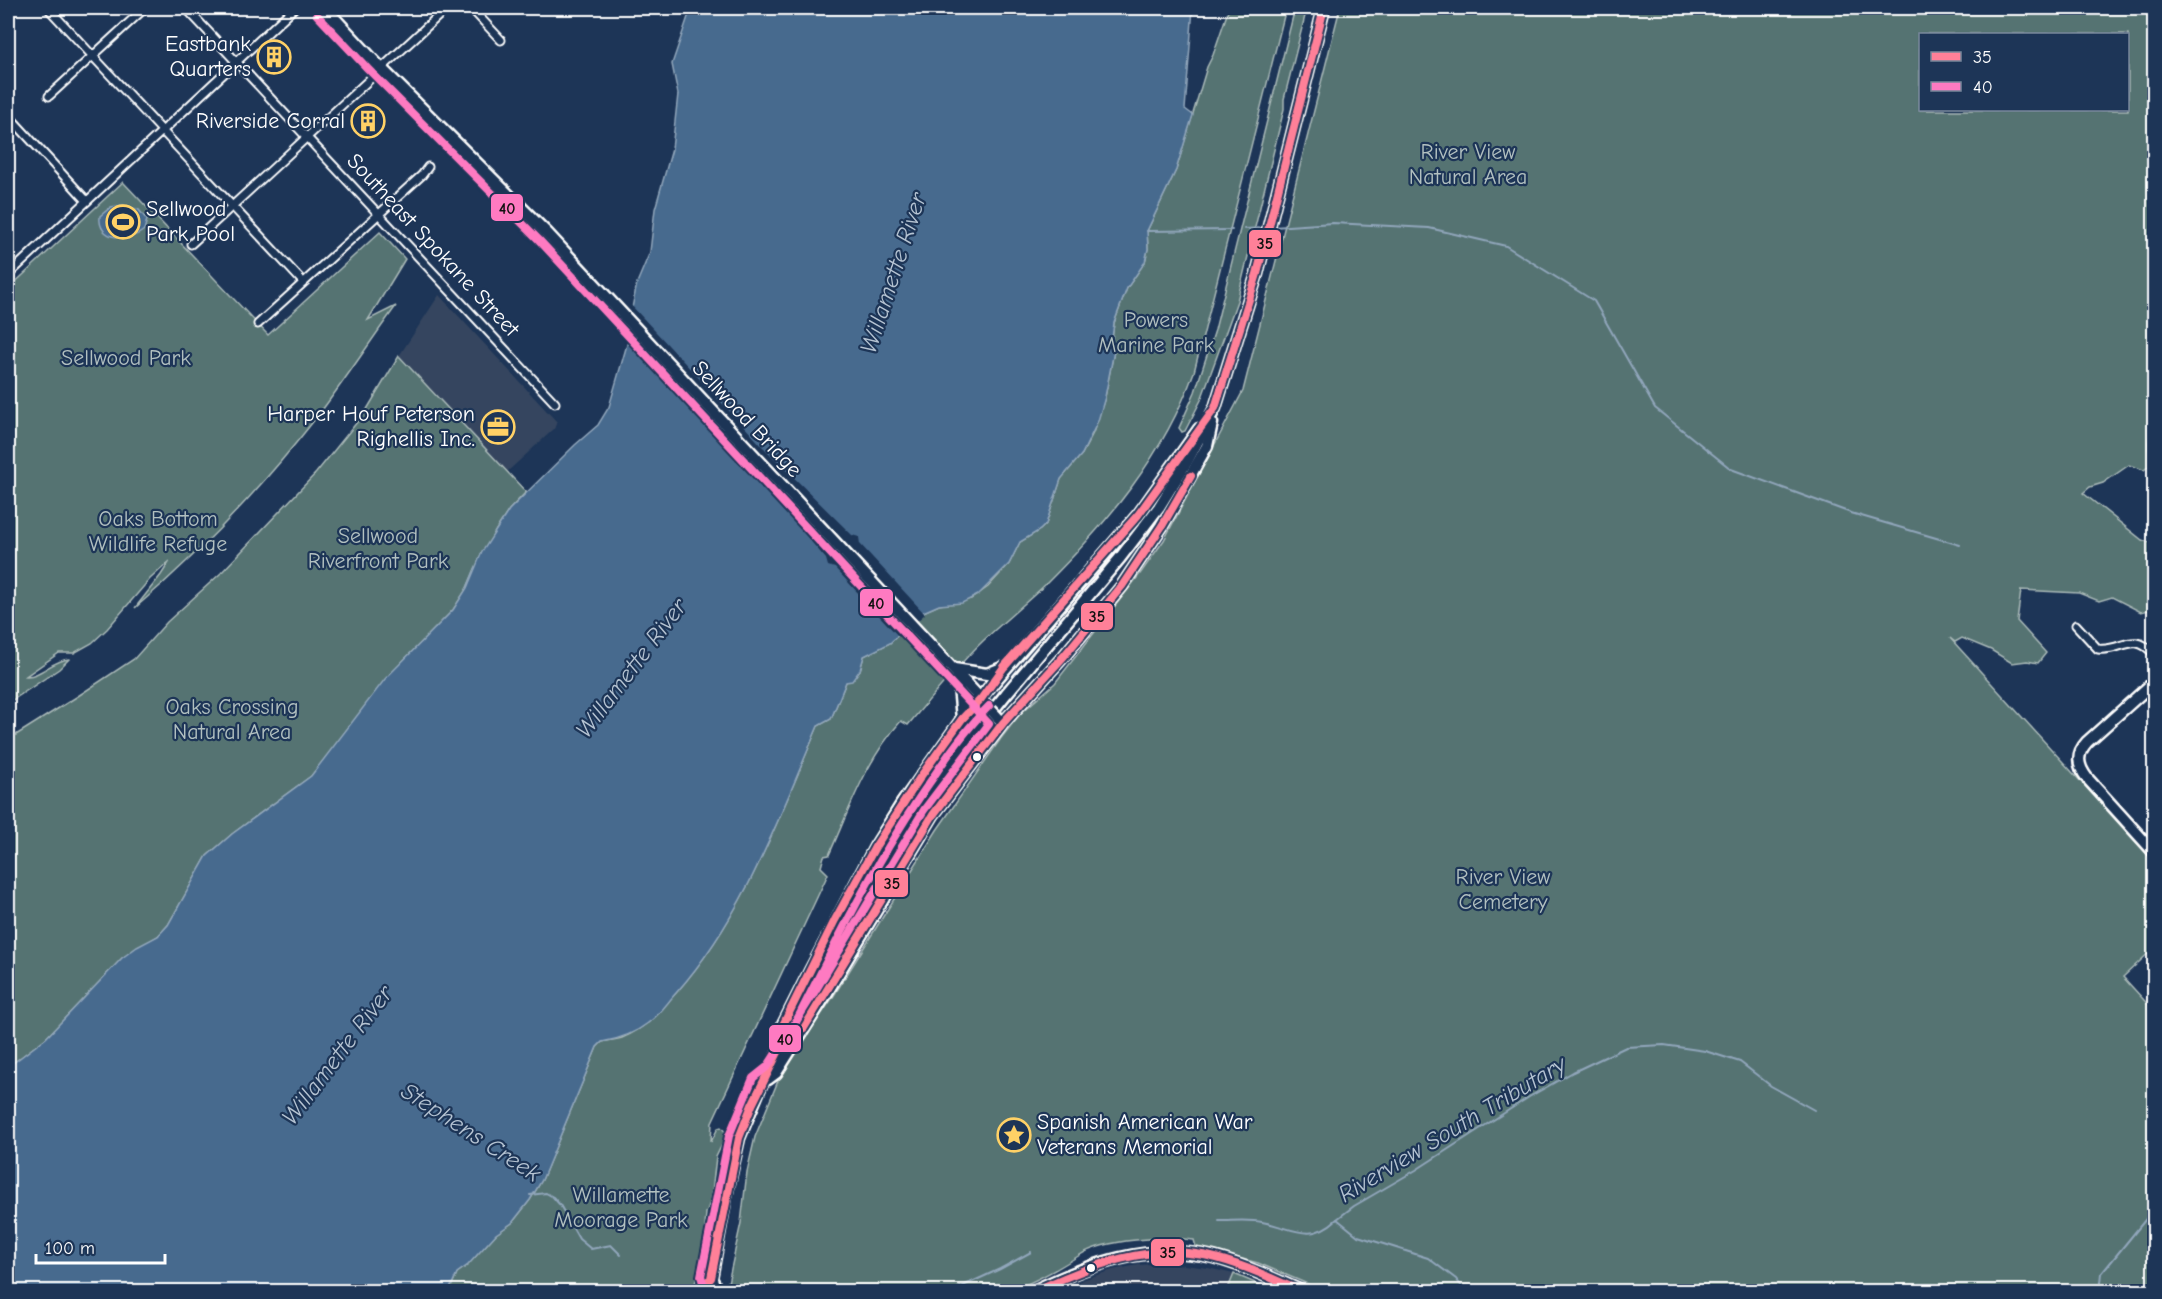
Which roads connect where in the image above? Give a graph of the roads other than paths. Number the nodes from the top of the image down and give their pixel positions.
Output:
1 (48, 8) edge
2 (145, 8) edge
3 (186, 8) edge
4 (294, 8) edge
5 (325, 8) edge
6 (447, 8) edge
7 (471, 8) edge
8 (1324, 8) edge
9 (501, 40) dead end
10 (93, 56) junction
11 (237, 61) junction
12 (382, 69) junction
13 (49, 96) dead end
14 (8, 115) edge
15 (162, 131) junction
16 (307, 136) junction
17 (428, 167) dead end
18 (87, 201) junction
19 (232, 205) junction
20 (378, 213) junction
21 (191, 244) dead end
22 (9, 270) edge
23 (303, 282) junction
24 (258, 324) dead end
25 (555, 403) dead end
26 (1215, 408) junction
27 (2076, 624) dead end
28 (2154, 654) edge
29 (1005, 667) junction
30 (956, 672) junction
31 (2154, 682) edge
32 (981, 699) junction
33 (962, 719) junction
34 (1002, 722) junction
35 (2154, 852) edge
36 (785, 1038) junction
37 (762, 1083) junction
38 (711, 1278) junction
39 (702, 1292) edge
40 (715, 1292) edge
41 (1032, 1292) edge
42 (1303, 1292) edge

1 - 10 street
2 - 10 street
3 - 11 street, Southeast Spokane Street
4 - 11 street
5 - 12 main road, Sellwood Bridge
6 - 12 street
7 - 9 street
8 - 26 main road
10 - 13 street
10 - 15 street
11 - 15 street
11 - 16 street, Southeast Spokane Street
12 - 16 street
12 - 30 main road, Sellwood Bridge
14 - 18 street
15 - 18 street
15 - 19 street
16 - 19 street
16 - 20 street, Southeast Spokane Street
17 - 20 street
18 - 22 street
19 - 21 street
19 - 23 street
20 - 23 street
20 - 25 street, Southeast Spokane Street
23 - 24 street
26 - 29 main road
26 - 34 main road
26 - 36 main road
27 - 28 street
29 - 30 main road
29 - 32 main road
30 - 32 main road, Sellwood Bridge
30 - 33 main road
31 - 35 main road
32 - 33 main road
32 - 34 main road, Sellwood Bridge, bridge
33 - 36 main road
34 - 37 main road
36 - 37 main road
37 - 38 main road
38 - 39 main road
38 - 40 main road
41 - 42 main road

